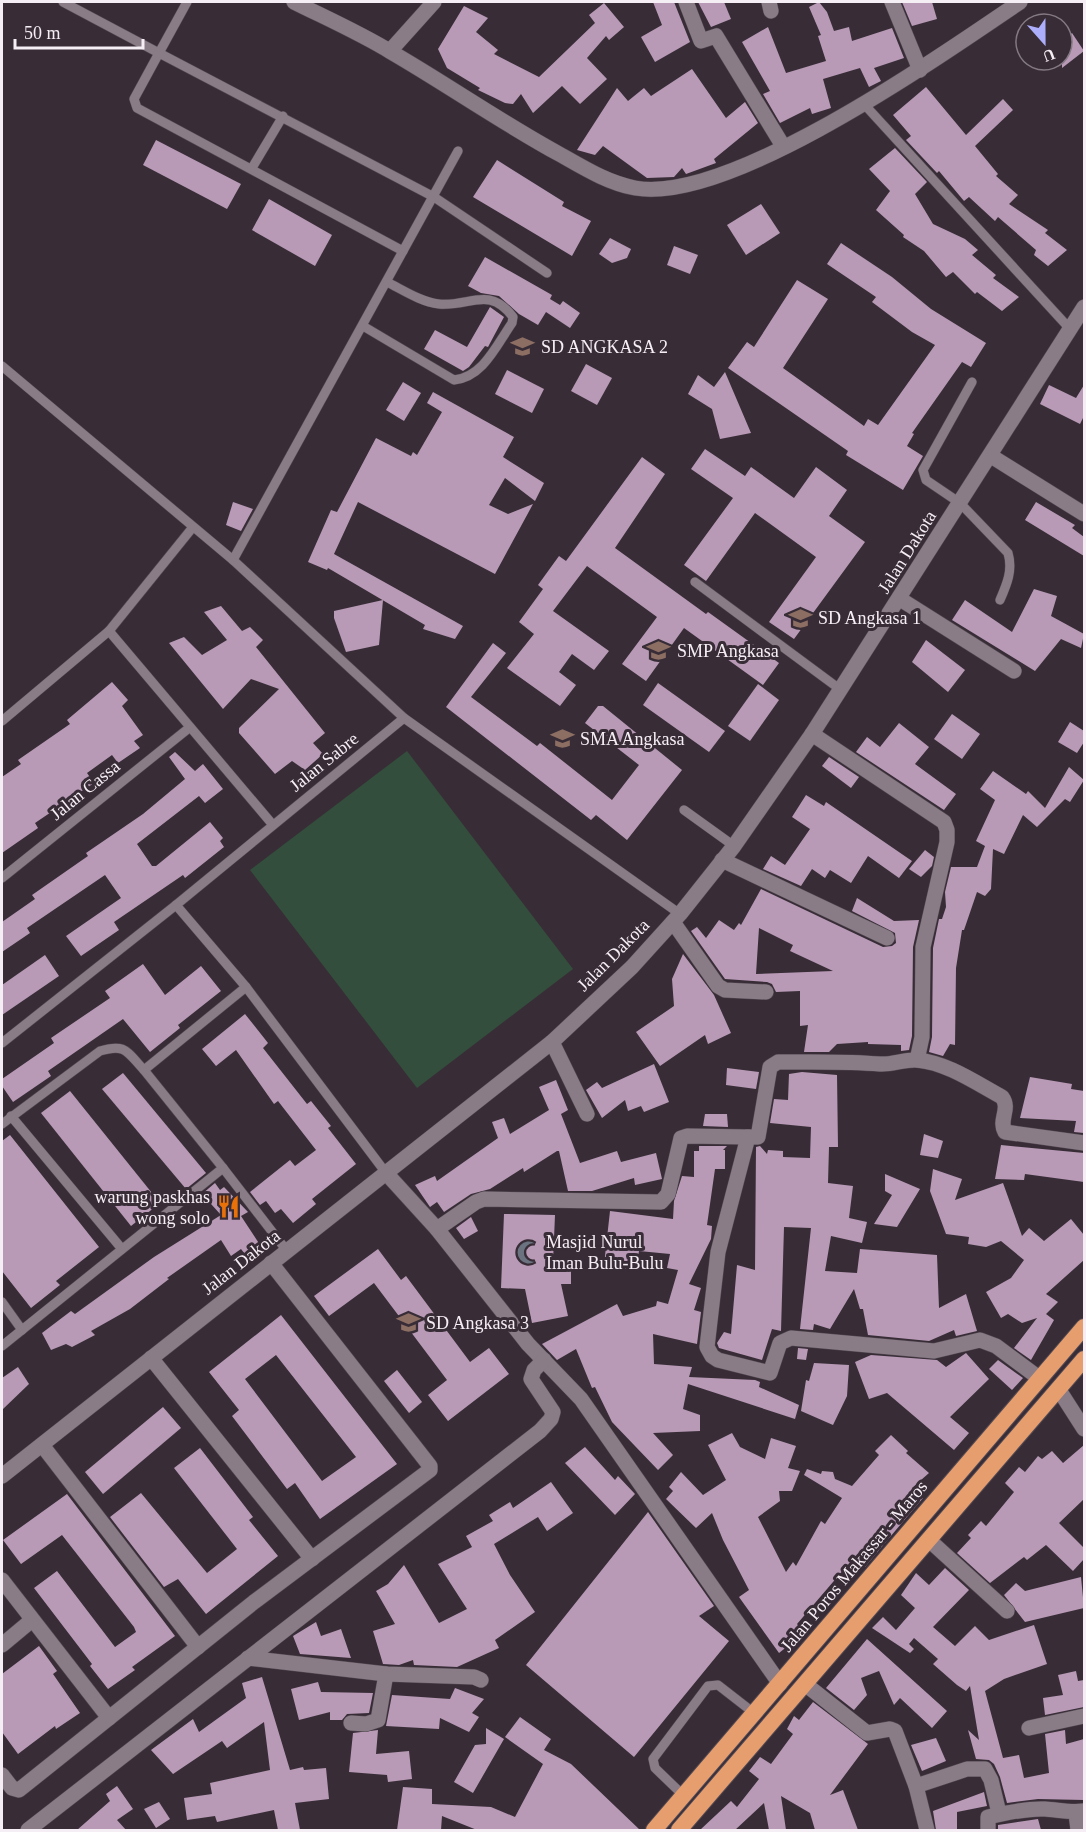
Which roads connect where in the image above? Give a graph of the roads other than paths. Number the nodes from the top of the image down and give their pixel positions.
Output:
1 (63, 2) edge
2 (187, 2) edge
3 (294, 2) edge
4 (434, 2) edge
5 (686, 2) edge
6 (892, 2) edge
7 (1020, 2) edge
8 (390, 51) junction
9 (159, 53) junction
10 (920, 70) junction
11 (863, 103) junction
12 (283, 116) junction
13 (783, 146) junction
14 (458, 152) dead end
15 (252, 168) junction
16 (434, 197) junction
17 (403, 251) junction
18 (547, 273) dead end
19 (387, 282) junction
20 (1084, 307) edge
21 (363, 326) junction
22 (1070, 330) junction
23 (2, 366) edge
24 (972, 382) dead end
25 (991, 456) junction
26 (960, 503) junction
27 (1084, 514) edge
28 (193, 527) junction
29 (233, 560) junction
30 (695, 582) dead end
31 (900, 599) junction
32 (1000, 600) dead end
33 (109, 631) junction
34 (1014, 671) dead end
35 (841, 690) junction
36 (404, 718) junction
37 (2, 721) edge
38 (189, 728) junction
39 (812, 734) junction
40 (684, 810) dead end
41 (273, 825) junction
42 (734, 846) junction
43 (722, 860) junction
44 (2, 878) edge
45 (176, 905) junction
46 (676, 918) junction
47 (887, 938) dead end
48 (246, 987) junction
49 (766, 992) dead end
50 (552, 1042) junction
51 (2, 1043) edge
52 (917, 1060) junction
53 (144, 1070) junction
54 (587, 1114) dead end
55 (11, 1116) junction
56 (2, 1124) edge
57 (748, 1137) junction
58 (1084, 1143) edge
59 (223, 1168) junction
60 (386, 1173) junction
61 (437, 1229) junction
62 (122, 1249) junction
63 (287, 1251) junction
64 (271, 1263) junction
65 (2, 1302) edge
66 (1084, 1327) edge
67 (22, 1330) junction
68 (2, 1346) edge
69 (151, 1358) junction
70 (1084, 1359) edge
71 (544, 1360) junction
72 (1039, 1378) junction
73 (1059, 1390) junction
74 (1084, 1429) edge
75 (42, 1445) junction
76 (2, 1476) edge
77 (929, 1540) junction
78 (312, 1559) junction
79 (2, 1580) edge
80 (1008, 1611) dead end
81 (32, 1620) junction
82 (2, 1645) edge
83 (198, 1647) junction
84 (248, 1658) junction
85 (386, 1674) junction
86 (481, 1680) dead end
87 (780, 1684) junction
88 (805, 1684) junction
89 (754, 1713) junction
90 (1084, 1716) edge
91 (109, 1718) junction
92 (351, 1723) dead end
93 (1029, 1728) dead end
94 (2, 1775) edge
95 (916, 1786) junction
96 (684, 1796) junction
97 (1080, 1812) edge
98 (999, 1813) junction
99 (28, 1830) edge
100 (654, 1830) edge
101 (679, 1830) edge
102 (927, 1830) edge
103 (988, 1830) edge
104 (1078, 1830) edge

1 - 9 lane
2 - 9 lane
3 - 8 street
4 - 8 street
5 - 13 street
6 - 10 street
7 - 10 street
8 - 13 street
9 - 12 lane
9 - 15 lane
10 - 11 street
11 - 13 street
11 - 22 lane
12 - 15 lane
12 - 16 lane
14 - 16 lane
15 - 17 lane
16 - 17 lane
16 - 18 lane
17 - 19 lane
19 - 21 lane
19 - 21 lane
20 - 22 street, Jalan Dakota
21 - 29 lane
22 - 25 street, Jalan Dakota
23 - 28 lane
24 - 26 lane
25 - 26 street, Jalan Dakota
25 - 27 street
26 - 31 street, Jalan Dakota
26 - 32 lane
28 - 29 lane
28 - 33 lane
29 - 36 lane
30 - 35 lane
31 - 34 street
31 - 35 street, Jalan Dakota
33 - 37 lane
33 - 38 lane
35 - 39 street, Jalan Dakota
36 - 41 lane, Jalan Sabre
36 - 46 lane
38 - 41 lane
38 - 44 lane, Jalan Cassa
39 - 42 street, Jalan Dakota
39 - 52 street
40 - 42 lane
41 - 45 lane, Jalan Sabre
42 - 43 street, Jalan Dakota
43 - 46 street, Jalan Dakota
43 - 47 street
45 - 48 lane
45 - 51 lane, Jalan Sabre
46 - 49 street
46 - 50 street, Jalan Dakota
48 - 53 lane
48 - 60 lane
50 - 54 street
50 - 60 street, Jalan Dakota
52 - 57 street
52 - 58 street
53 - 55 lane
53 - 59 lane
55 - 56 lane
55 - 62 lane
57 - 61 street
57 - 72 street
59 - 62 lane
59 - 63 lane
60 - 61 street
60 - 63 street, Jalan Dakota
61 - 71 street
62 - 67 lane
63 - 64 street, Jalan Dakota
64 - 69 street, Jalan Dakota
64 - 78 street
65 - 67 lane
66 - 72 highway, Jalan Poros Makassar - Maros
67 - 68 lane
69 - 75 street, Jalan Dakota
69 - 78 street
70 - 73 highway
71 - 84 street
71 - 87 street
72 - 87 highway, Jalan Poros Makassar - Maros
73 - 74 street
73 - 77 highway
75 - 76 street, Jalan Dakota
75 - 83 street
77 - 80 street
77 - 88 highway
78 - 83 street
79 - 81 street
81 - 82 street
81 - 91 street
83 - 91 street
84 - 85 street
84 - 99 street
85 - 86 street
85 - 92 street
87 - 89 highway, Jalan Poros Makassar - Maros
88 - 95 street
88 - 101 highway
89 - 96 highway, Jalan Poros Makassar - Maros
89 - 96 lane
90 - 93 street
91 - 94 street
95 - 98 street
95 - 102 street
96 - 100 highway, Jalan Poros Makassar - Maros
97 - 98 street
97 - 104 street
98 - 103 street

